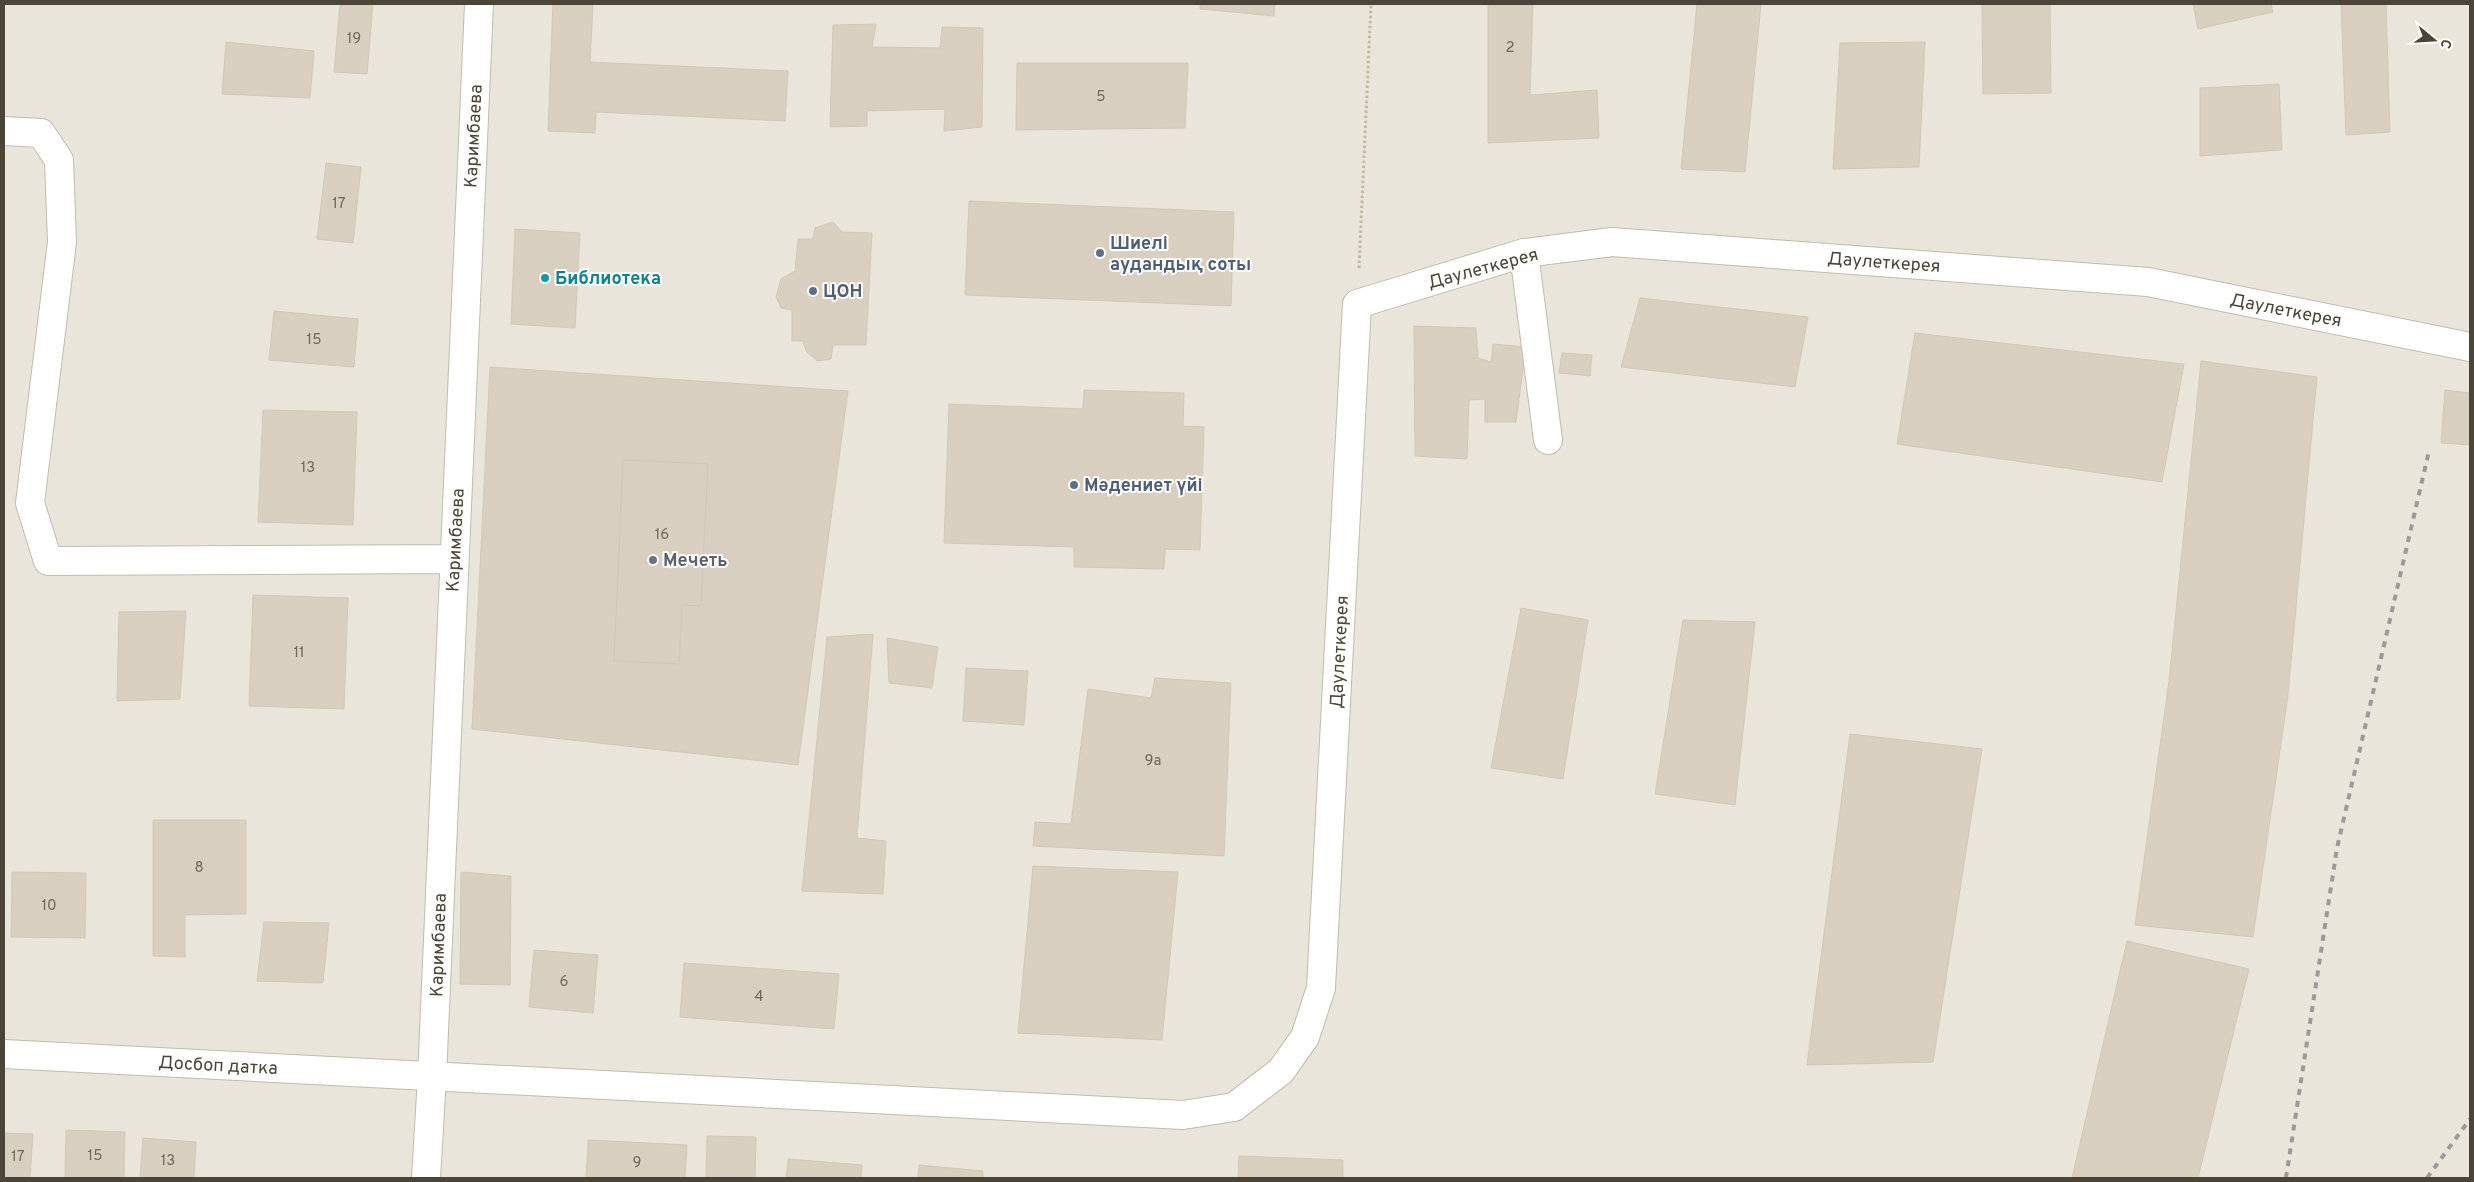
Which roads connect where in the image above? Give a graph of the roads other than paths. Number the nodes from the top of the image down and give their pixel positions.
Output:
1 (479, 4) edge
2 (4, 131) edge
3 (1524, 253) junction
4 (2470, 347) edge
5 (1548, 440) dead end
6 (454, 559) junction
7 (4, 1054) edge
8 (432, 1077) junction
9 (1234, 1107) joint
10 (426, 1178) edge

1 - 6 street, Каримбаева
2 - 6 street
3 - 4 street, Даулеткерея
3 - 5 street
3 - 9 street, Даулеткерея
6 - 8 street, Каримбаева
7 - 8 street, Досбоп датка
8 - 9 street, Досбоп датка
8 - 10 street, Каримбаева

